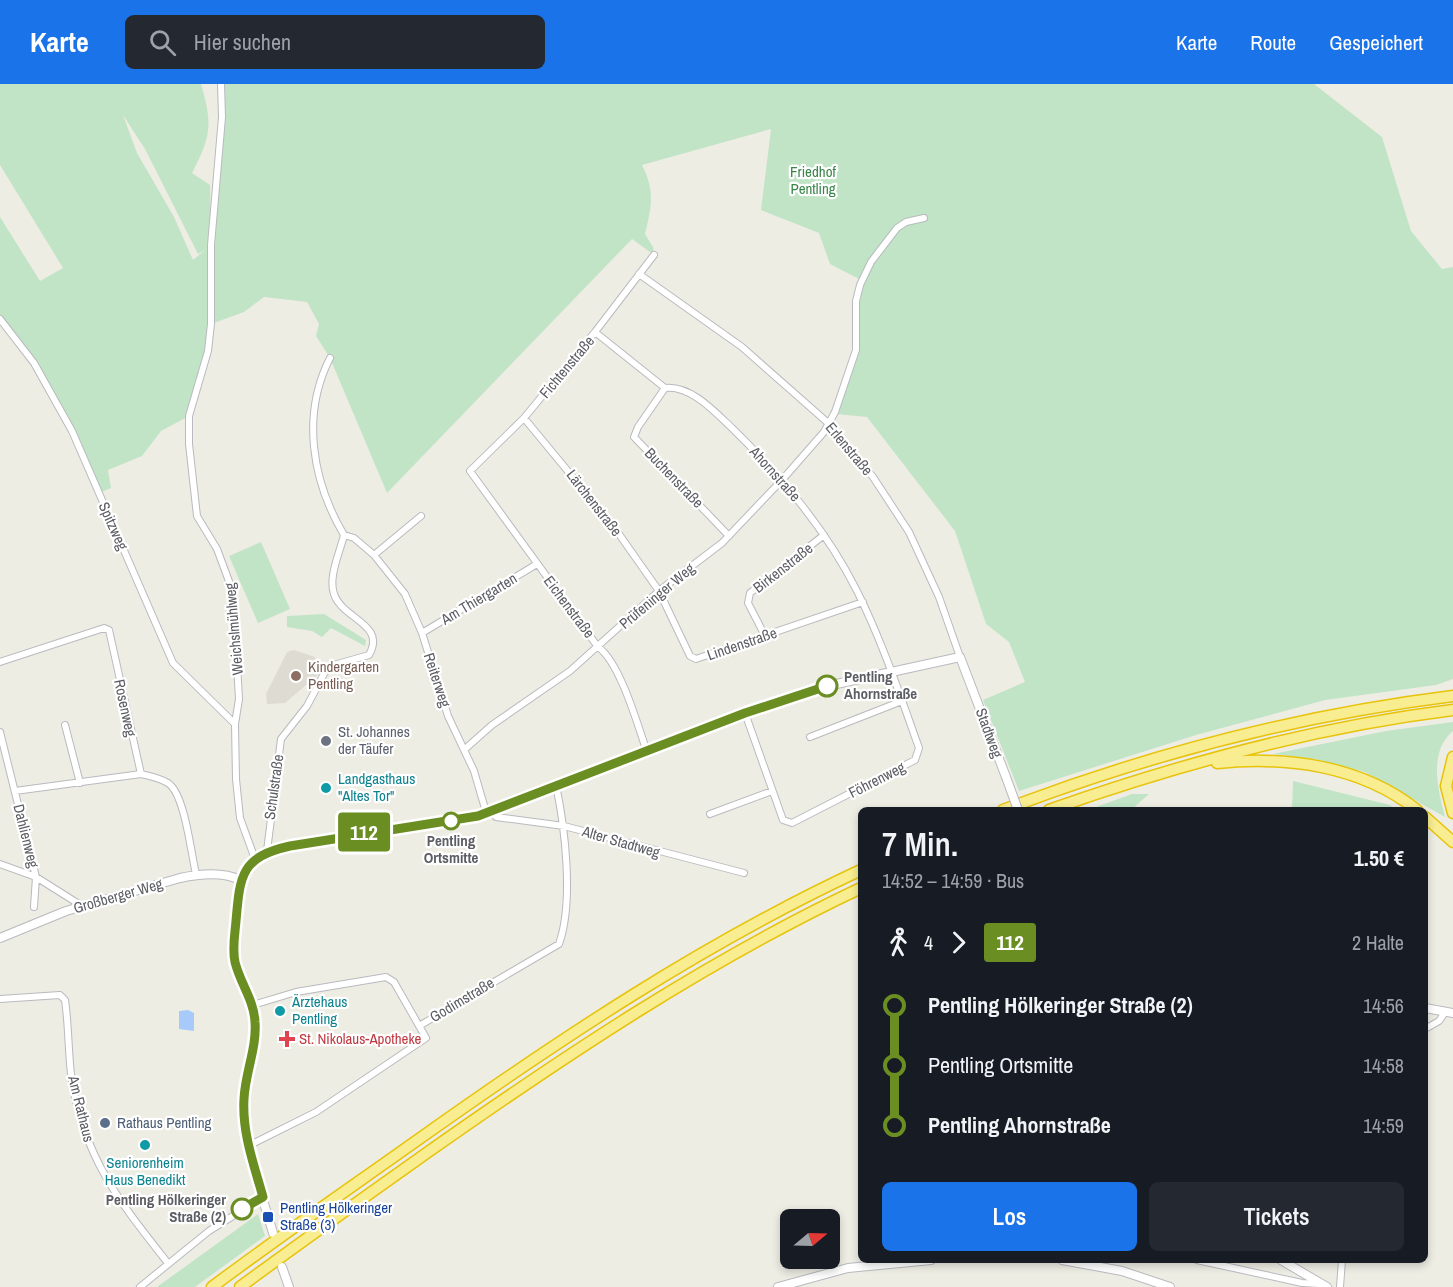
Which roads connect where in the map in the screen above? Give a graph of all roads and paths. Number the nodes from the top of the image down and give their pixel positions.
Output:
1 (221, 84) edge
2 (924, 218) dead end
3 (654, 255) dead end
4 (639, 274) junction
5 (0, 318) edge
6 (595, 333) junction
7 (330, 358) dead end
8 (665, 388) junction
9 (524, 418) junction
10 (827, 422) junction
11 (470, 471) joint
12 (782, 480) junction
13 (421, 516) dead end
14 (344, 535) junction
15 (824, 535) junction
16 (729, 536) junction
17 (374, 555) junction
18 (537, 564) junction
19 (659, 591) junction
20 (863, 602) junction
21 (422, 633) junction
22 (765, 636) junction
23 (598, 647) junction
24 (960, 657) junction
25 (0, 662) edge
26 (892, 672) junction
27 (1453, 689) edge
28 (1453, 696) edge
29 (1433, 699) junction
30 (902, 701) junction
31 (1453, 710) edge
32 (745, 713) junction
33 (235, 724) junction
34 (65, 725) dead end
35 (0, 732) edge
36 (810, 737) dead end
37 (465, 749) junction
38 (647, 752) junction
39 (1453, 757) edge
40 (1180, 767) junction
41 (141, 774) junction
42 (80, 783) junction
43 (556, 785) junction
44 (15, 791) junction
45 (772, 791) junction
46 (1012, 807) edge
47 (1017, 807) edge
48 (1058, 807) edge
49 (1412, 807) edge
50 (486, 812) junction
51 (1453, 813) edge
52 (710, 814) dead end
53 (496, 817) dead end
54 (1428, 820) edge
55 (564, 826) junction
56 (1453, 842) edge
57 (267, 851) junction
58 (255, 859) junction
59 (0, 864) edge
60 (858, 872) edge
61 (744, 873) dead end
62 (196, 874) junction
63 (36, 877) junction
64 (240, 880) junction
65 (858, 890) edge
66 (82, 906) junction
67 (34, 907) dead end
68 (0, 938) edge
69 (0, 999) edge
70 (253, 1005) junction
71 (1428, 1008) edge
72 (1449, 1012) edge
73 (419, 1026) junction
74 (1428, 1027) edge
75 (248, 1146) junction
76 (263, 1197) junction
77 (273, 1233) dead end
78 (167, 1262) junction
79 (903, 1263) edge
80 (1078, 1263) edge
81 (1211, 1263) edge
82 (1286, 1263) edge
83 (1342, 1263) edge
84 (282, 1267) dead end
85 (1323, 1286) edge
86 (140, 1287) edge
87 (212, 1287) edge
88 (240, 1287) edge
89 (289, 1287) edge
90 (778, 1287) edge
91 (1170, 1287) edge
92 (1340, 1287) edge

1 - 33 street, Weichslmühlweg
2 - 10 street, Prüfeninger Weg
3 - 4 street, Fichtenstraße
4 - 6 street, Fichtenstraße
4 - 10 street, Erlenstraße
5 - 33 street, Spitzweg
6 - 8 street, Ahornstraße
6 - 9 street, Fichtenstraße
7 - 14 street
8 - 12 street, Ahornstraße
8 - 16 street, Buchenstraße
9 - 11 street, Fichtenstraße
9 - 19 street, Lärchenstraße
10 - 12 street, Prüfeninger Weg
10 - 24 street, Erlenstraße
11 - 18 street, Eichenstraße
12 - 15 street, Ahornstraße
12 - 16 street, Prüfeninger Weg
13 - 17 street
14 - 17 street, Reiterweg
14 - 57 street, Schulstraße
15 - 20 street, Ahornstraße
15 - 22 street, Birkenstraße
16 - 19 street, Prüfeninger Weg
17 - 21 street, Reiterweg
18 - 21 street, Am Thiergarten
18 - 23 street, Eichenstraße
19 - 22 street, Lindenstraße
19 - 23 street, Prüfeninger Weg
20 - 22 street, Lindenstraße
20 - 26 street, Ahornstraße
21 - 37 street, Reiterweg
23 - 37 street, Prüfeninger Weg
23 - 38 street, Eichenstraße
24 - 26 street
24 - 47 street, Stadtweg, bridge
25 - 41 street, Rosenweg
26 - 30 street, Föhrenweg
26 - 32 street
27 - 29 highway
28 - 29 highway
29 - 46 highway
30 - 36 street
30 - 45 street, Föhrenweg
31 - 40 highway
32 - 38 street
32 - 45 street, Föhrenweg
33 - 58 street, Weichslmühlweg
34 - 42 street
35 - 44 street, Dahlienweg
37 - 50 street, Reiterweg
38 - 43 street
39 - 51 highway
40 - 48 highway
40 - 49 highway
41 - 42 street
41 - 62 street
42 - 44 street
43 - 50 street
43 - 55 street, Godimstraße
44 - 63 street, Dahlienweg
45 - 52 street
50 - 57 street
53 - 55 street, Alter Stadtweg
54 - 56 highway
55 - 61 street, Alter Stadtweg
55 - 73 street, Godimstraße
57 - 58 street
58 - 64 street
59 - 63 street
60 - 87 highway
62 - 64 street, Großberger Weg
62 - 66 street, Großberger Weg
63 - 66 street
63 - 67 street, Dahlienweg
64 - 70 street
65 - 88 highway
66 - 68 street, Großberger Weg
69 - 78 street, Am Rathaus
70 - 73 street
70 - 75 street
71 - 72 street
72 - 74 street
73 - 75 street, Godimstraße
75 - 76 street
76 - 77 street
76 - 78 street
78 - 86 street
79 - 90 street
80 - 91 street
81 - 85 street
82 - 85 street
83 - 92 street
84 - 89 street

